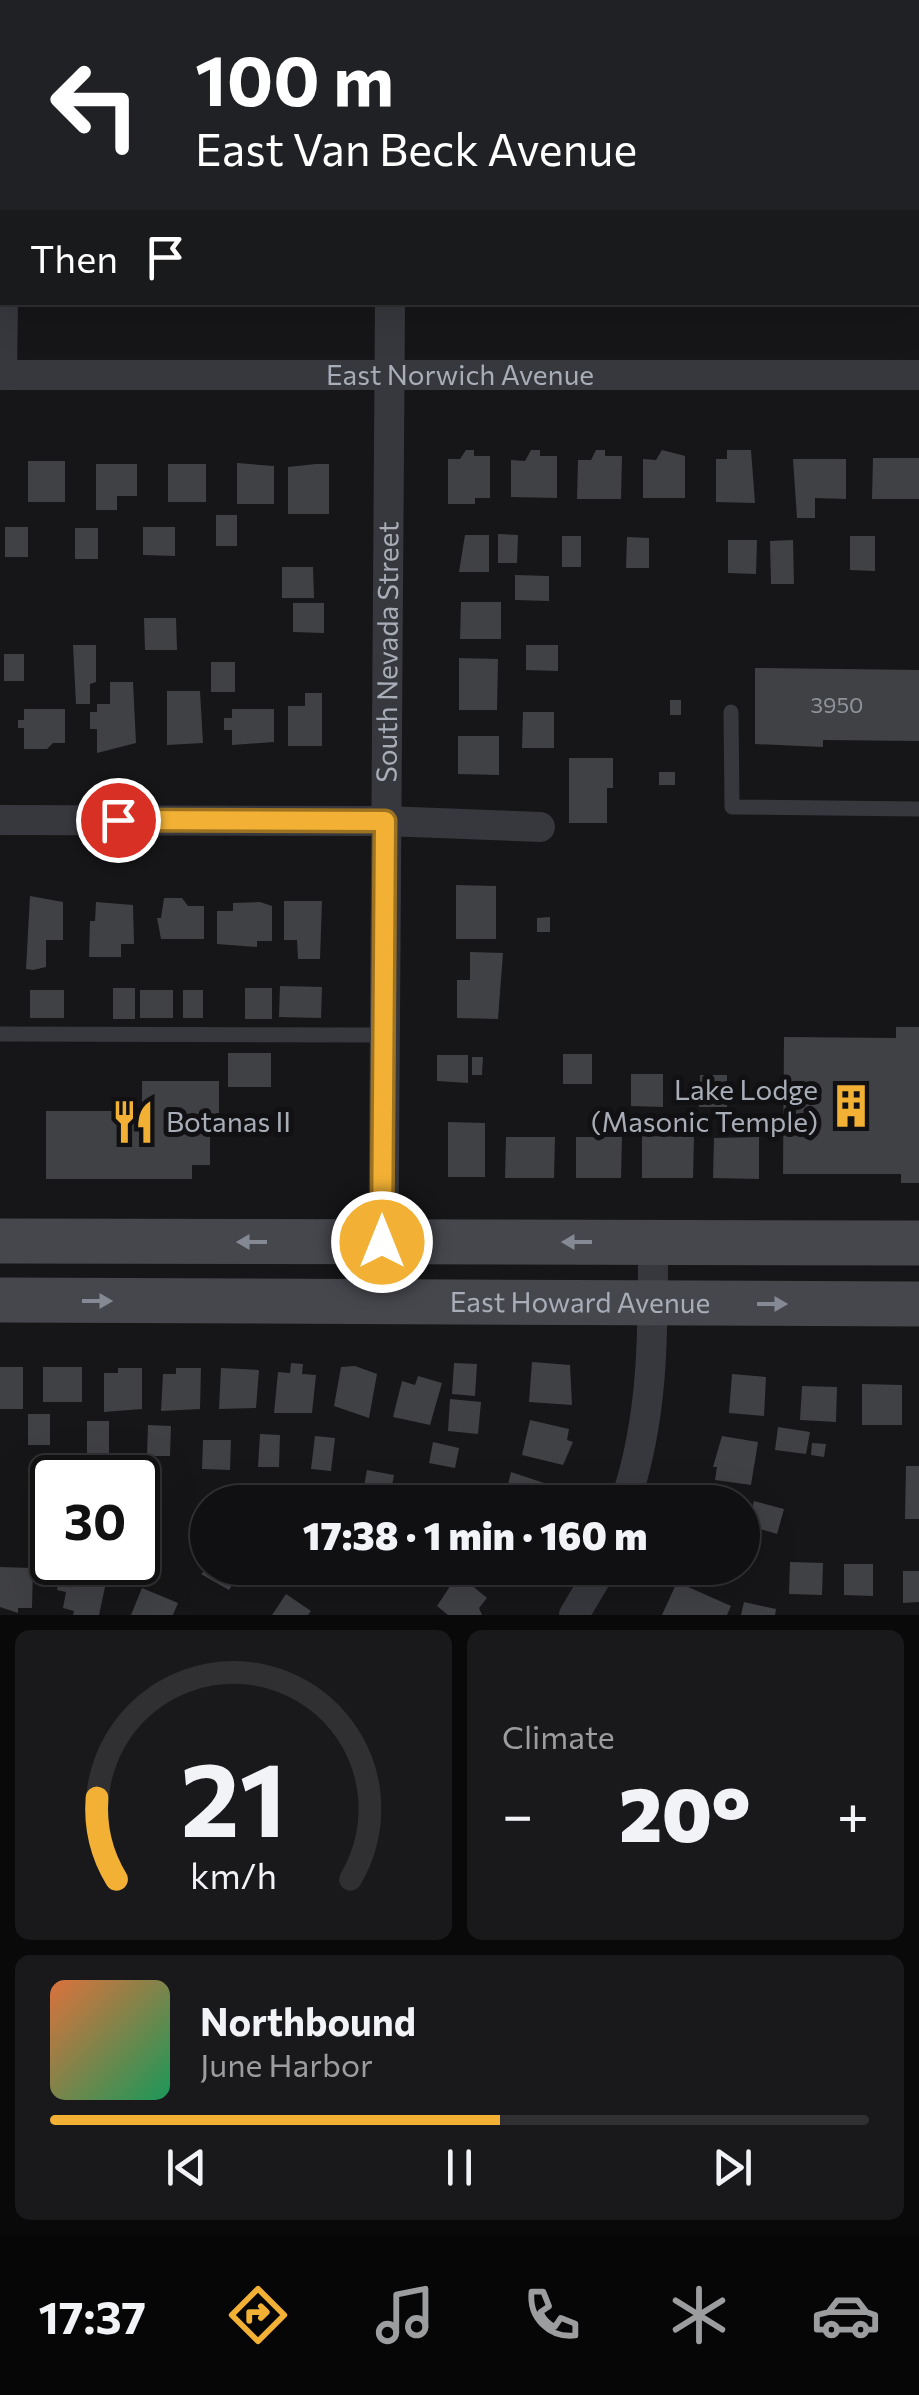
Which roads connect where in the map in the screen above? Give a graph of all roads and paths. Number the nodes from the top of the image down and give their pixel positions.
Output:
1 (3, 305) edge
2 (390, 305) edge
3 (389, 374) junction
4 (1, 375) edge
5 (919, 375) edge
6 (730, 712) dead end
7 (919, 808) edge
8 (0, 820) edge
9 (385, 821) junction
10 (540, 828) dead end
11 (0, 1034) edge
12 (384, 1035) junction
13 (0, 1241) edge
14 (382, 1242) junction
15 (653, 1242) junction
16 (919, 1243) edge
17 (0, 1300) edge
18 (383, 1302) junction
19 (653, 1303) junction
20 (919, 1304) edge
21 (631, 1485) edge
22 (592, 1585) edge
23 (574, 1615) edge

1 - 4 street
2 - 3 street, South Nevada Street
3 - 4 street, East Norwich Avenue
3 - 5 street, East Norwich Avenue
3 - 9 street, South Nevada Street
6 - 7 lane
8 - 9 street
9 - 10 street
9 - 12 street, South Nevada Street
11 - 12 lane
12 - 14 street, South Nevada Street
14 -> 13 main road
15 -> 14 main road
14 - 18 street, South Nevada Street
15 - 16 main road
15 - 19 street
17 -> 18 main road, East Howard Avenue
18 - 19 main road, East Howard Avenue
19 -> 20 main road, East Howard Avenue
19 - 21 street
22 - 23 street

